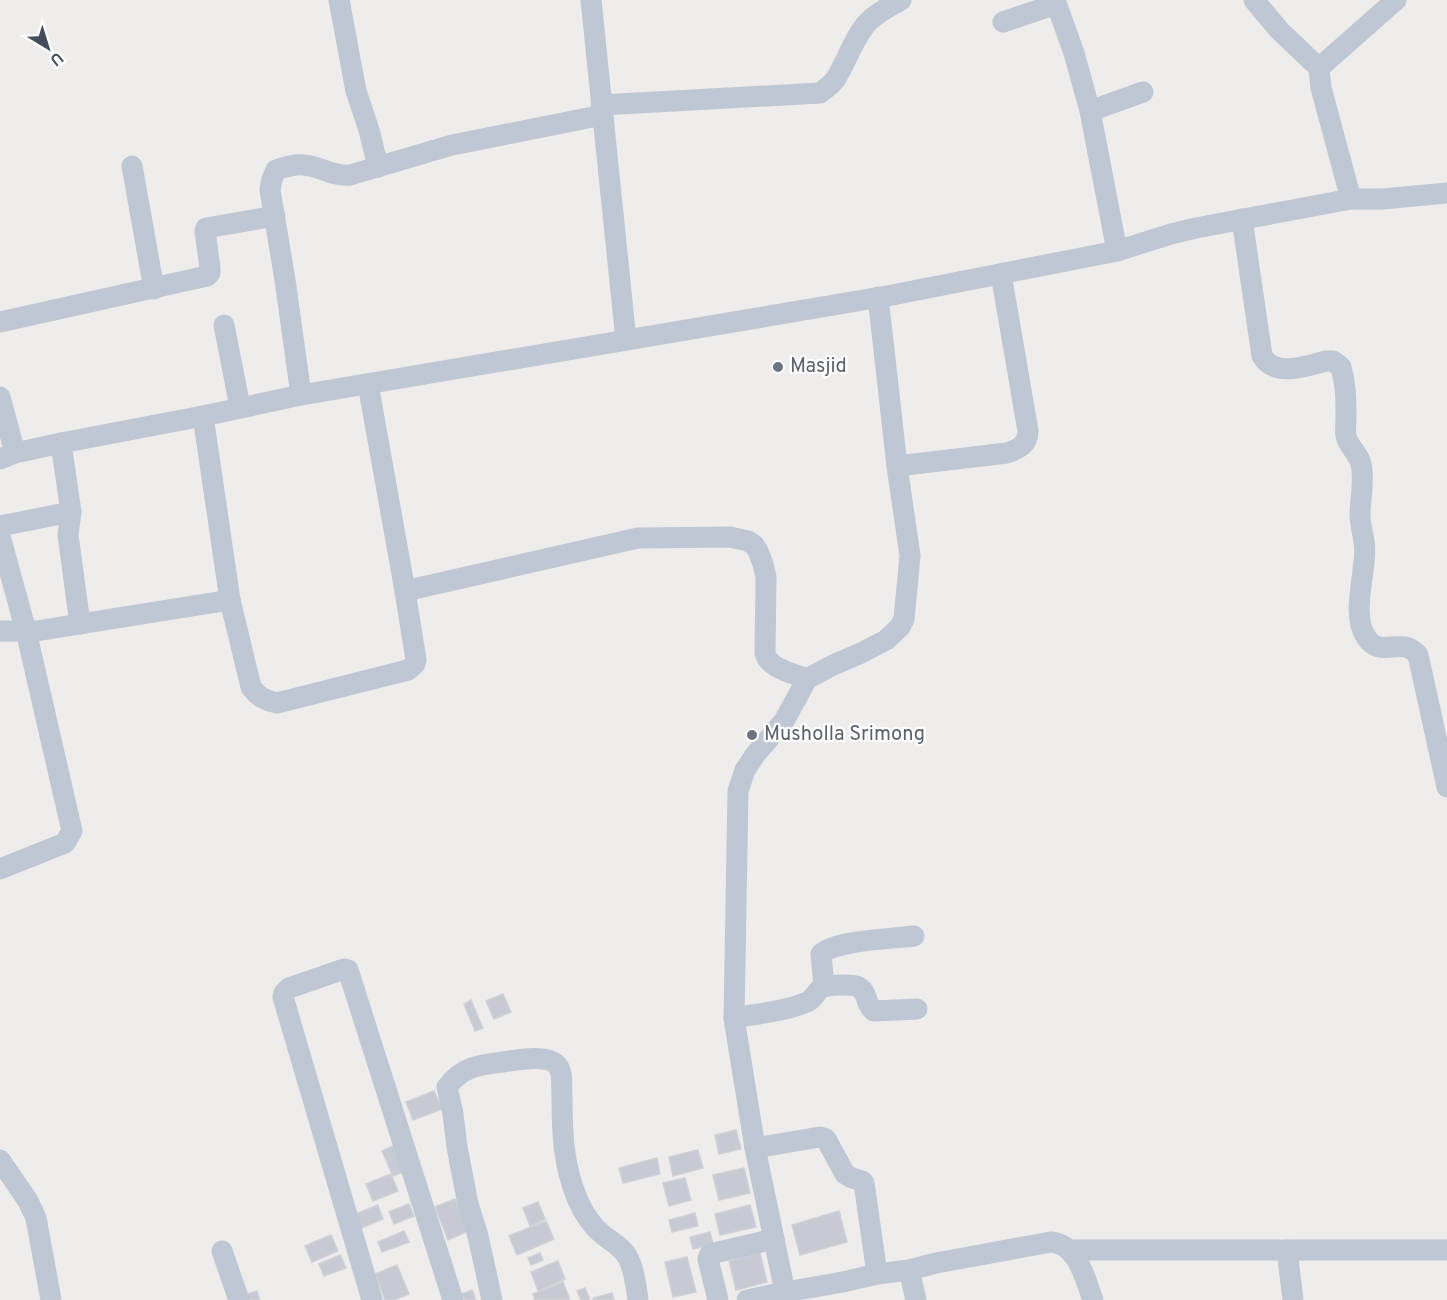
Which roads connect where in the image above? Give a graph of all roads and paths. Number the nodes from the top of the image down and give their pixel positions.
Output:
1 (339, 0) edge
2 (591, 0) edge
3 (901, 0) edge
4 (1254, 0) edge
5 (1396, 0) edge
6 (1056, 2) edge
7 (1003, 22) dead end
8 (1319, 68) junction
9 (1143, 92) dead end
10 (602, 110) junction
11 (1090, 111) junction
12 (132, 166) dead end
13 (378, 167) junction
14 (1447, 193) edge
15 (1351, 198) junction
16 (274, 216) junction
17 (1242, 219) junction
18 (1117, 251) junction
19 (1001, 274) junction
20 (154, 289) junction
21 (878, 297) junction
22 (0, 322) edge
23 (224, 325) dead end
24 (626, 340) junction
25 (368, 384) junction
26 (300, 395) junction
27 (0, 397) edge
28 (240, 407) junction
29 (202, 416) junction
30 (61, 443) junction
31 (7, 456) edge
32 (897, 466) junction
33 (71, 512) junction
34 (0, 526) edge
35 (0, 536) edge
36 (405, 591) junction
37 (231, 600) junction
38 (80, 624) junction
39 (26, 631) junction
40 (0, 632) edge
41 (807, 679) junction
42 (1447, 787) edge
43 (0, 869) edge
44 (914, 936) dead end
45 (824, 987) junction
46 (917, 1009) dead end
47 (734, 1018) junction
48 (755, 1148) junction
49 (0, 1160) edge
50 (774, 1239) junction
51 (1070, 1250) junction
52 (1287, 1250) junction
53 (1447, 1250) edge
54 (222, 1251) dead end
55 (909, 1270) junction
56 (877, 1274) junction
57 (845, 1291) edge
58 (785, 1292) junction
59 (51, 1300) edge
60 (239, 1300) edge
61 (372, 1300) edge
62 (453, 1300) edge
63 (492, 1300) edge
64 (638, 1300) edge
65 (718, 1300) edge
66 (747, 1300) edge
67 (916, 1300) edge
68 (1093, 1300) edge
69 (1293, 1300) edge

1 - 13 street
2 - 10 street
3 - 10 street
4 - 8 street
5 - 8 street
6 - 7 street
6 - 11 street
8 - 15 street
9 - 11 street
10 - 13 street
10 - 24 street
11 - 18 street
12 - 20 street
13 - 16 street
14 - 15 street
15 - 17 street
16 - 20 street
16 - 26 street
17 - 18 street
17 - 42 street
18 - 19 street
19 - 21 street
19 - 32 street
20 - 22 street
21 - 24 street
21 - 32 street
23 - 28 street
24 - 25 street
25 - 26 street
25 - 36 street
26 - 28 street
27 - 31 street
28 - 29 street
29 - 30 street
29 - 37 street
30 - 31 street
30 - 33 street
32 - 41 street
33 - 34 street
33 - 38 street
35 - 39 street
36 - 37 street
36 - 41 street
37 - 38 street
38 - 39 street
39 - 40 street
39 - 43 street
41 - 47 street
44 - 45 street
45 - 46 street
45 - 47 street
47 - 48 street
48 - 50 street
48 - 56 street
49 - 59 street
50 - 58 street
50 - 65 street
51 - 52 street
51 - 55 street
51 - 68 street
52 - 53 street
52 - 69 street
54 - 60 street
55 - 56 street
55 - 67 street
56 - 57 street
57 - 58 street
58 - 66 street
61 - 62 street
63 - 64 street

